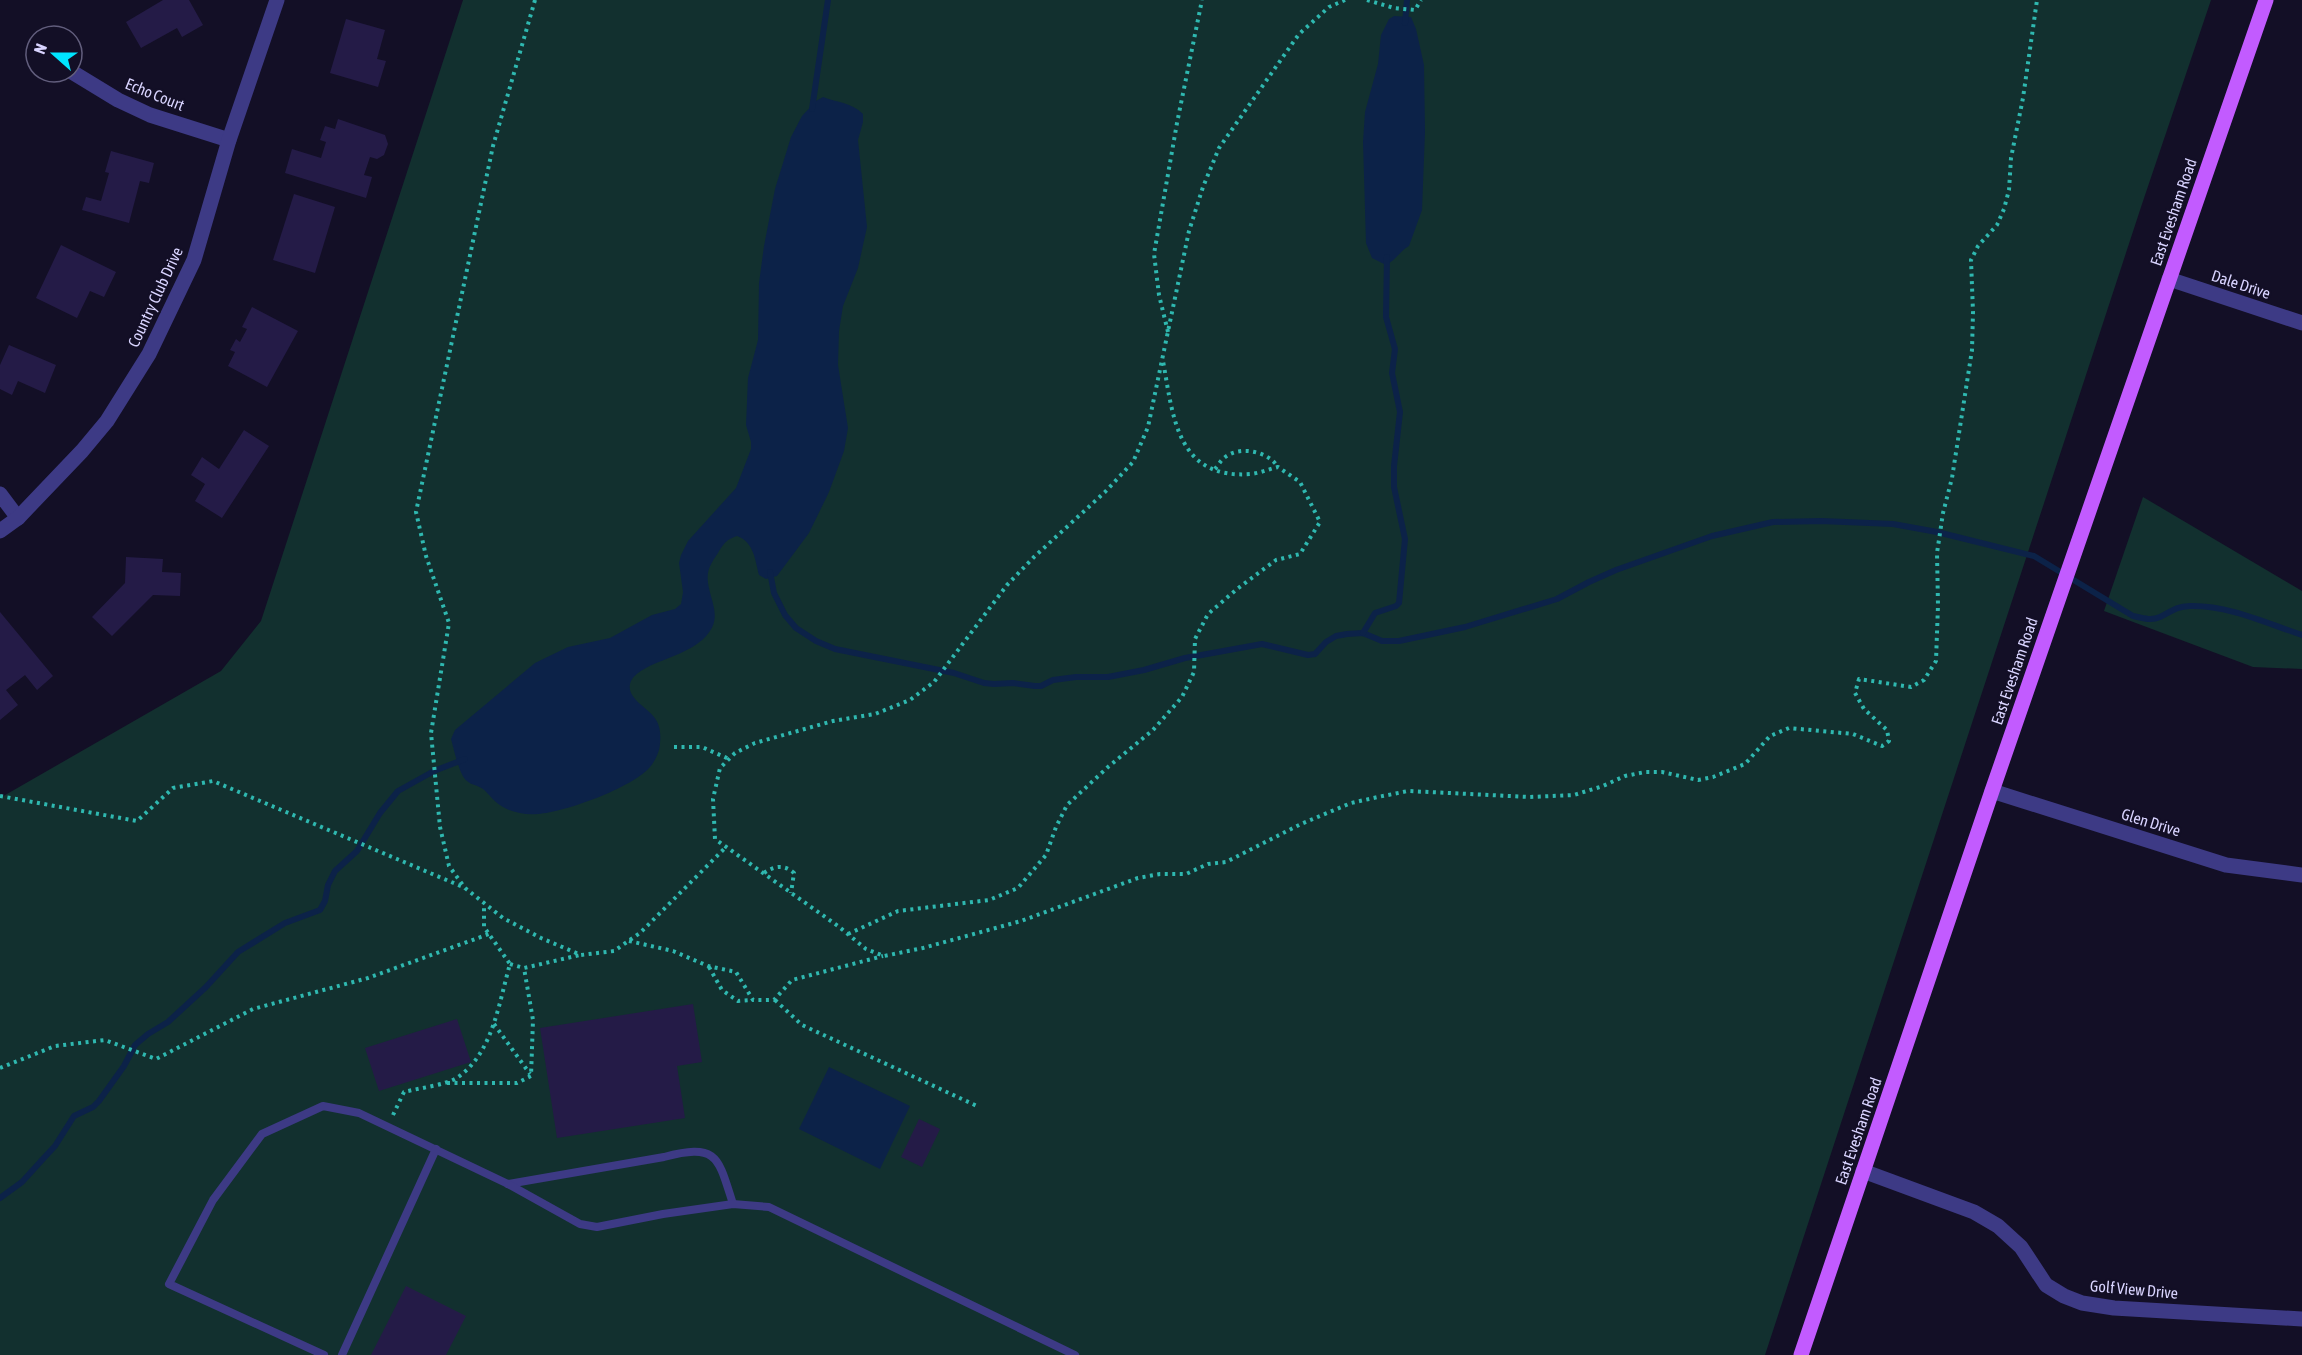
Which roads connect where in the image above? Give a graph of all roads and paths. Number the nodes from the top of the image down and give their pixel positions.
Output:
1 (277, 0) edge
2 (535, 0) edge
3 (1202, 0) edge
4 (1345, 0) edge
5 (1367, 0) edge
6 (1421, 0) edge
7 (2037, 0) edge
8 (2266, 0) edge
9 (84, 79) edge
10 (229, 140) junction
11 (2169, 279) junction
12 (2302, 323) edge
13 (1169, 334) junction
14 (1162, 358) junction
15 (1278, 467) junction
16 (1215, 469) junction
17 (0, 494) edge
18 (18, 518) junction
19 (0, 531) edge
20 (674, 747) dead end
21 (729, 759) junction
22 (1992, 791) junction
23 (0, 796) edge
24 (726, 847) junction
25 (764, 873) junction
26 (2302, 875) edge
27 (465, 888) junction
28 (791, 893) junction
29 (484, 903) junction
30 (489, 934) junction
31 (848, 934) junction
32 (628, 941) junction
33 (580, 955) junction
34 (884, 956) junction
35 (510, 964) junction
36 (708, 966) junction
37 (524, 968) junction
38 (753, 1000) junction
39 (774, 1000) junction
40 (493, 1024) junction
41 (0, 1068) edge
42 (531, 1076) junction
43 (440, 1083) junction
44 (977, 1106) dead end
45 (388, 1126) junction
46 (436, 1149) junction
47 (1863, 1171) junction
48 (508, 1184) junction
49 (733, 1204) junction
50 (2302, 1319) edge
51 (324, 1355) edge
52 (342, 1355) edge
53 (1075, 1355) edge
54 (1801, 1355) edge

1 - 10 street, Country Club Drive
2 - 27 path
3 - 13 path
4 - 13 path
5 - 6 path
7 - 34 path
8 - 11 main road, East Evesham Road
9 - 10 street, Echo Court
10 - 18 street, Country Club Drive
11 - 12 street, Dale Drive
11 - 22 main road, East Evesham Road
13 - 14 path
14 - 16 path
14 - 21 path
15 - 16 path
15 - 16 path
15 - 31 path
17 - 18 street
18 - 19 street, Country Club Drive
20 - 21 path
21 - 24 path
22 - 26 street, Glen Drive
22 - 47 main road, East Evesham Road
23 - 27 path
24 - 25 path
24 - 32 path
25 - 28 path
25 - 28 path
27 - 29 path
28 - 31 path
29 - 30 path
29 - 33 path
30 - 35 path
30 - 41 path
31 - 34 path
32 - 33 path
32 - 36 path
33 - 37 path
34 - 39 path
35 - 37 path
35 - 40 path
36 - 38 path
36 - 38 path
37 - 42 path
38 - 39 path
39 - 44 path
40 - 42 path
40 - 43 path
42 - 43 path
43 - 45 path
45 - 46 lane
45 - 51 lane
46 - 48 lane
46 - 52 lane
47 - 50 street, Golf View Drive
47 - 54 main road, East Evesham Road
48 - 49 lane
48 - 49 lane
49 - 53 lane

